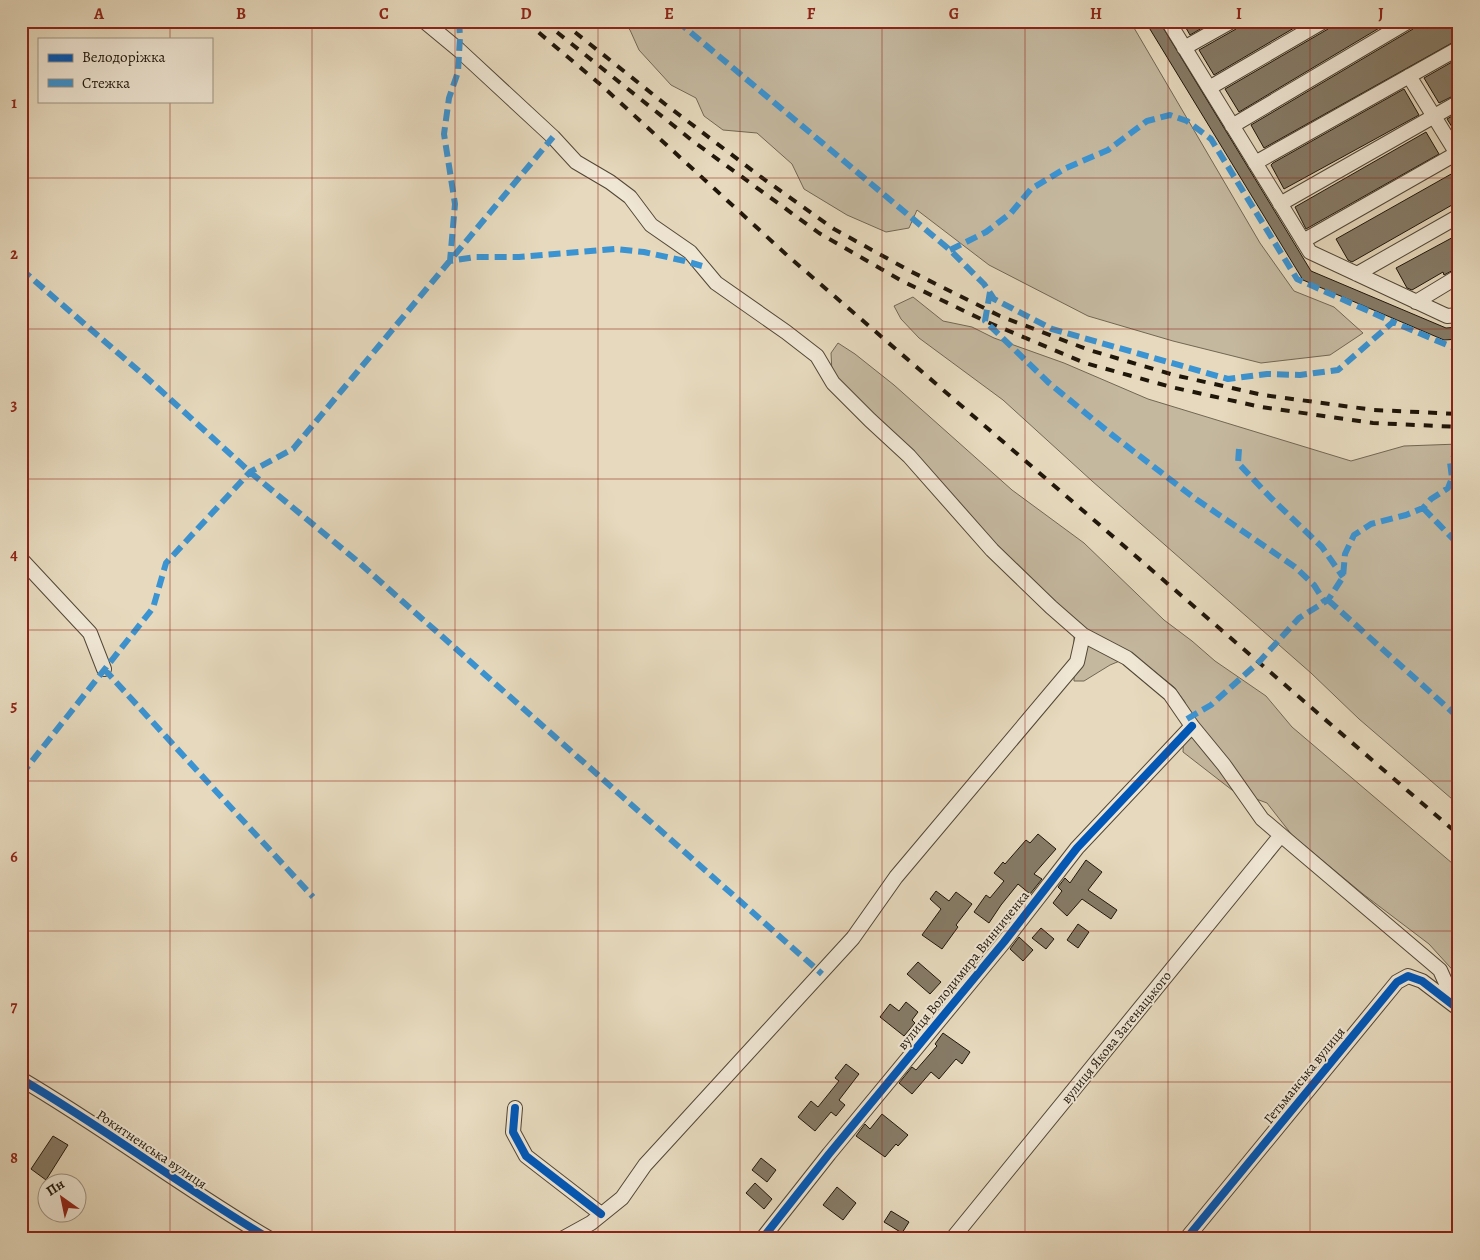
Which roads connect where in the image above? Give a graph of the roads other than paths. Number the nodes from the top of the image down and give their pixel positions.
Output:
1 (424, 21) edge
2 (1168, 21) edge
3 (1232, 21) edge
4 (1324, 21) edge
5 (1409, 21) edge
6 (1184, 48) junction
7 (1459, 48) edge
8 (1409, 76) junction
9 (1209, 88) junction
10 (1459, 102) edge
11 (1433, 116) junction
12 (1232, 126) junction
13 (1458, 154) edge
14 (1255, 163) junction
15 (1280, 204) junction
16 (1459, 216) edge
17 (1303, 241) junction
18 (1357, 274) junction
19 (1459, 276) edge
20 (1416, 302) junction
21 (1459, 315) edge
22 (21, 559) edge
23 (1083, 635) junction
24 (104, 668) dead end
25 (1192, 726) junction
26 (1281, 835) junction
27 (1458, 1008) edge
28 (21, 1079) edge
29 (514, 1108) dead end
30 (601, 1214) junction
31 (270, 1239) edge
32 (562, 1239) edge
33 (762, 1239) edge
34 (952, 1239) edge
35 (1186, 1239) edge

1 - 23 street
2 - 6 street
3 - 6 street
4 - 9 street
5 - 12 street
6 - 9 street
7 - 8 street
8 - 11 street
8 - 14 street
9 - 12 street
10 - 11 street
11 - 13 street
11 - 15 street
12 - 14 street
13 - 17 street
14 - 15 street
15 - 17 street
16 - 18 street
17 - 18 street
18 - 20 street
19 - 20 street
20 - 21 street
22 - 24 street
23 - 25 street
23 - 30 street
25 - 26 street
25 - 33 street, вулиця Володимира Винниченка
26 - 27 street
26 - 34 street, вулиця Якова Затенацького
27 - 35 street, Гетьманська вулиця
28 - 31 street, Рокитненська вулиця
29 - 30 street
30 - 32 street

